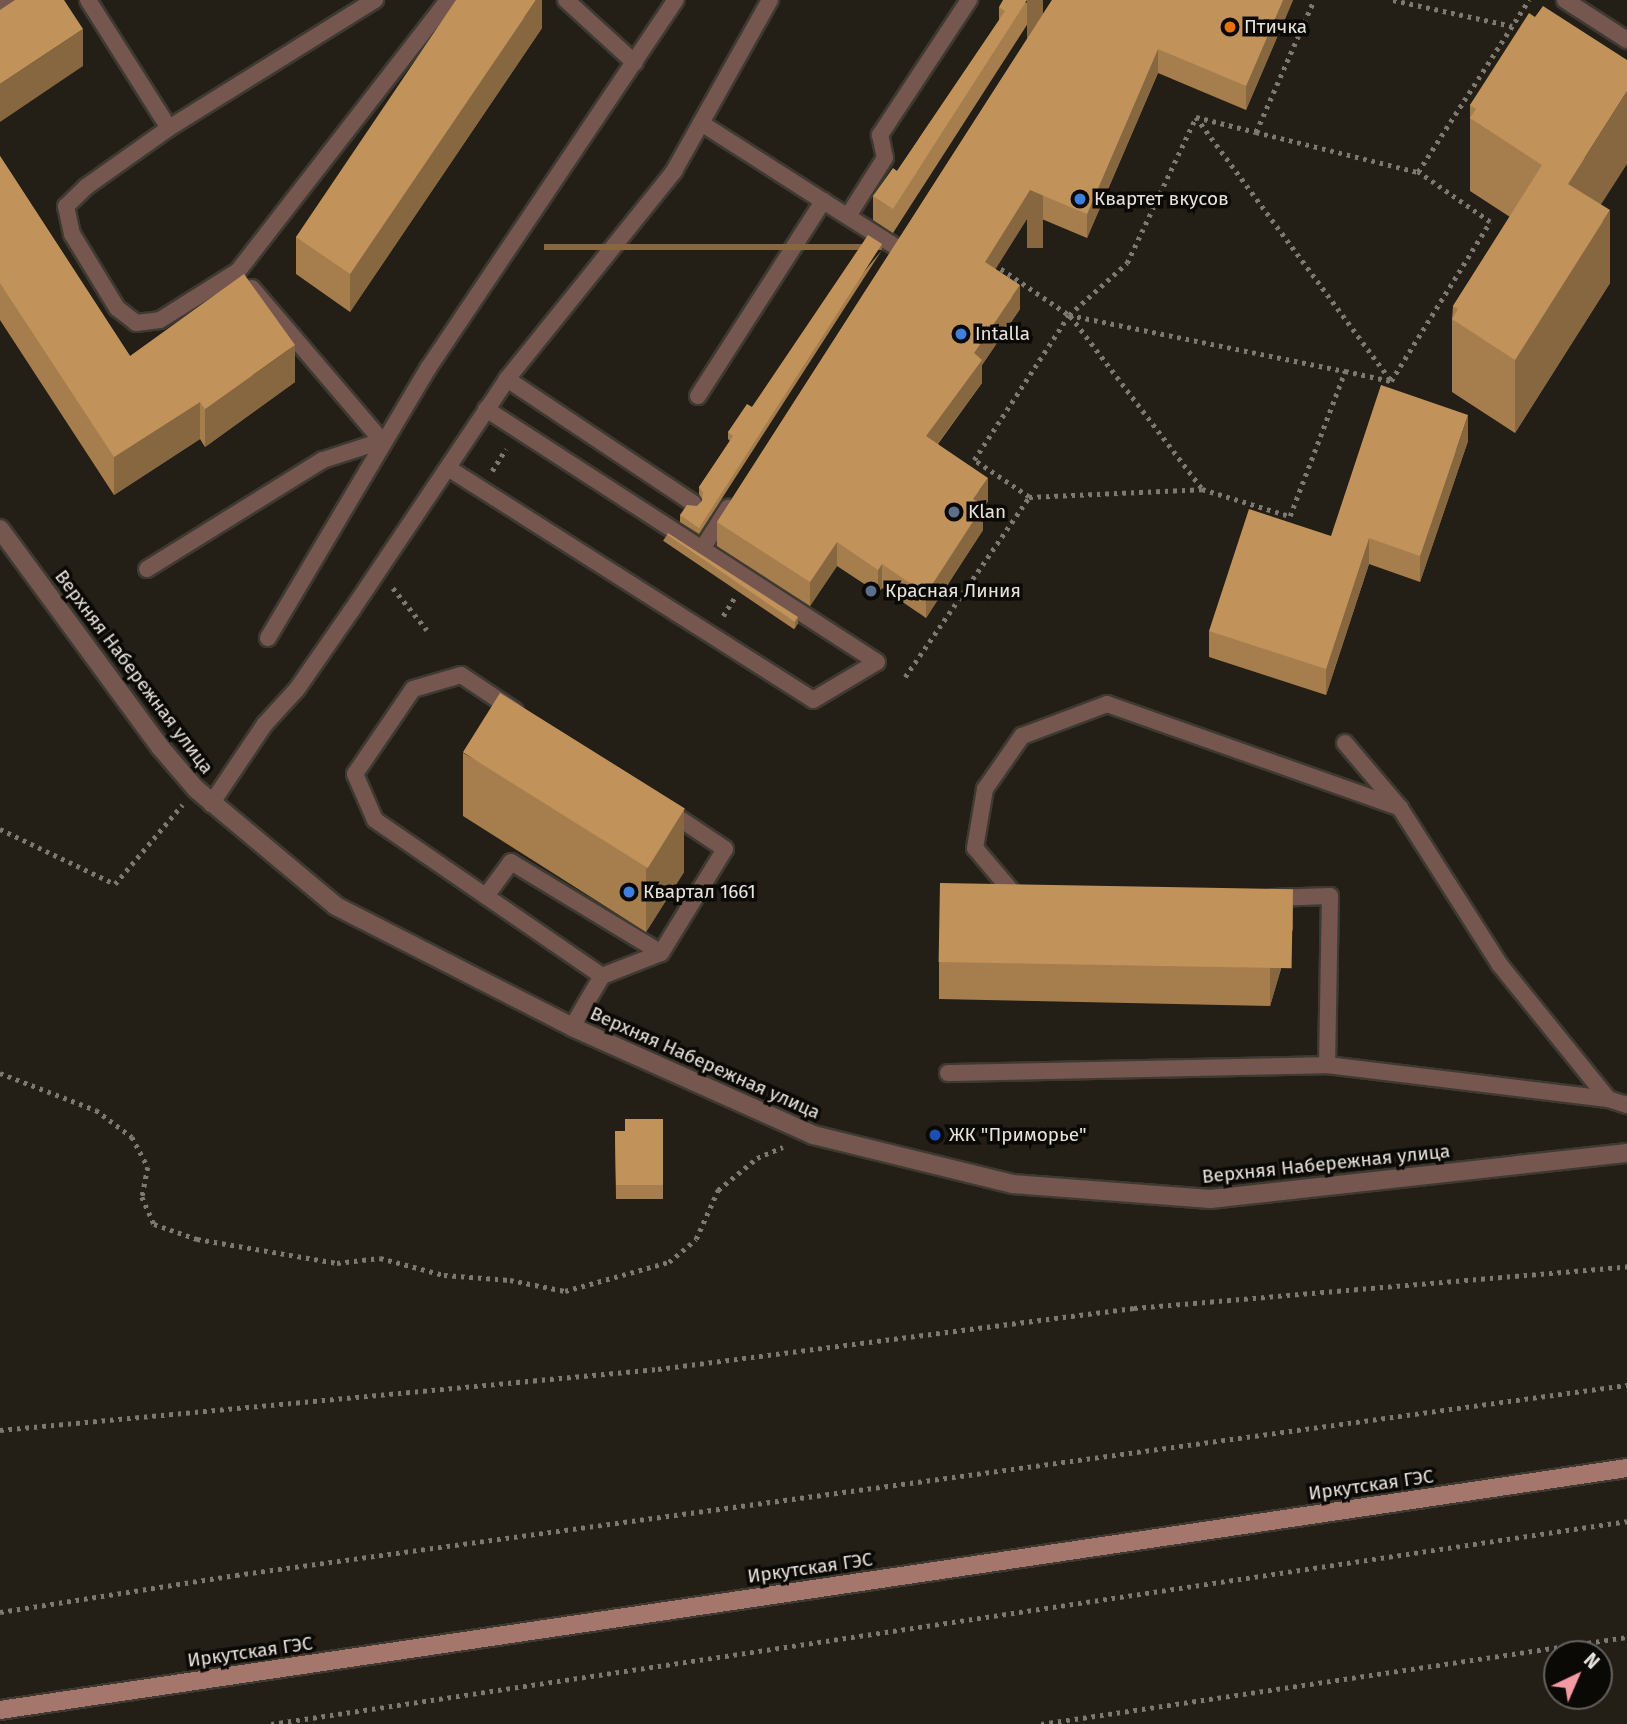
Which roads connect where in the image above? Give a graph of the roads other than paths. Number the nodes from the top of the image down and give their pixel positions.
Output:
1 (10, 0) edge
2 (88, 0) edge
3 (375, 0) edge
4 (448, 0) edge
5 (566, 0) edge
6 (676, 0) edge
7 (770, 0) edge
8 (969, 0) edge
9 (1566, 0) edge
10 (0, 6) edge
11 (1627, 40) edge
12 (635, 63) junction
13 (702, 123) junction
14 (169, 128) junction
15 (823, 201) junction
16 (848, 216) junction
17 (896, 248) edge
18 (238, 271) junction
19 (507, 379) junction
20 (698, 396) dead end
21 (486, 409) junction
22 (382, 441) junction
23 (447, 468) junction
24 (739, 491) edge
25 (693, 503) edge
26 (0, 529) edge
27 (702, 549) junction
28 (147, 569) dead end
29 (268, 638) dead end
30 (534, 723) edge
31 (1345, 743) dead end
32 (211, 804) junction
33 (657, 804) edge
34 (1400, 808) junction
35 (486, 896) junction
36 (1260, 898) edge
37 (1038, 906) edge
38 (661, 953) junction
39 (602, 976) junction
40 (572, 1027) junction
41 (1327, 1065) junction
42 (948, 1073) dead end
43 (1608, 1100) junction
44 (1627, 1105) edge
45 (1627, 1153) edge
46 (1627, 1468) edge
47 (0, 1710) edge

1 - 10 lane
2 - 14 lane
3 - 14 lane
4 - 18 lane
5 - 12 lane
6 - 12 lane
7 - 13 lane
8 - 16 lane
9 - 11 lane
12 - 22 lane
13 - 15 lane
13 - 19 lane
14 - 18 lane
15 - 16 lane
15 - 20 lane
16 - 17 lane
18 - 22 lane
19 - 21 lane
19 - 25 lane
21 - 23 lane
21 - 27 lane
22 - 28 lane
22 - 29 lane
23 - 27 lane
23 - 32 lane
24 - 27 lane
26 - 32 street, Верхняя Набережная улица
30 - 35 lane
31 - 34 lane
32 - 40 street, Верхняя Набережная улица
33 - 38 lane
34 - 37 lane
34 - 43 lane
35 - 38 lane
35 - 39 lane
36 - 41 lane
38 - 39 lane
39 - 40 lane
40 - 45 street, Верхняя Набережная улица
41 - 42 lane
41 - 43 lane
43 - 44 lane
46 - 47 main road, Иркутская ГЭС

